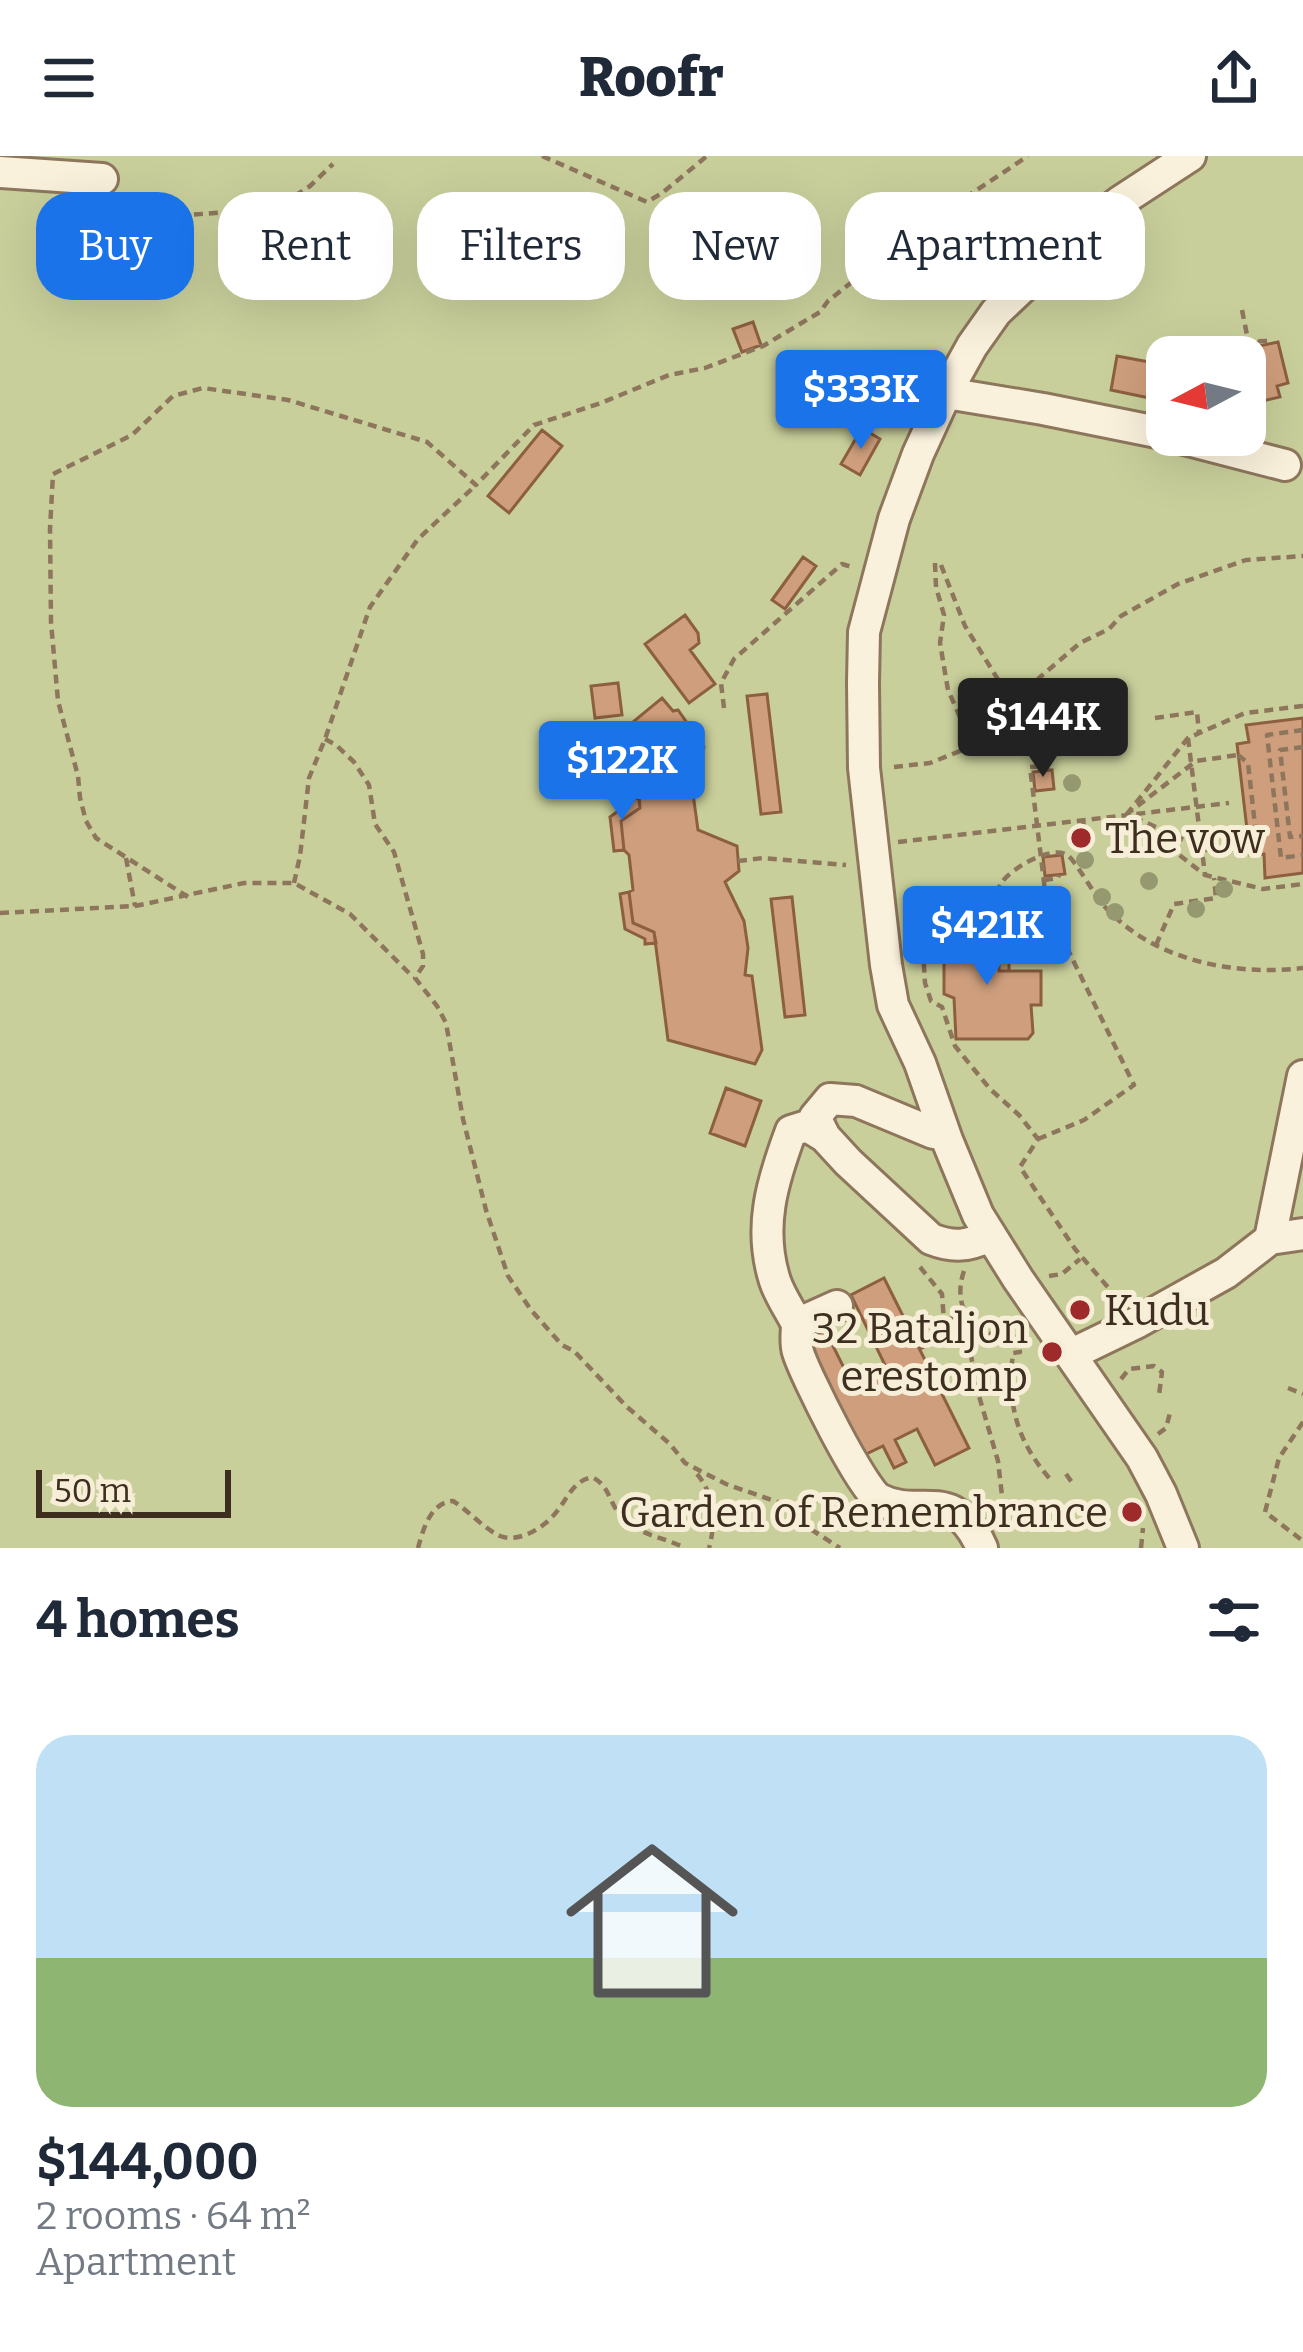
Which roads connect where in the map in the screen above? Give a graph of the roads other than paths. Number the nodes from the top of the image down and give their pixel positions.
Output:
1 (1190, 156) edge
2 (0, 172) edge
3 (102, 179) dead end
4 (946, 393) junction
5 (1146, 430) edge
6 (1250, 456) edge
7 (1285, 465) dead end
8 (1303, 1076) edge
9 (944, 1132) junction
10 (825, 1137) junction
11 (1303, 1234) edge
12 (990, 1236) junction
13 (1270, 1239) junction
14 (837, 1306) dead end
15 (797, 1324) junction
16 (1072, 1354) junction
17 (1162, 1494) junction
18 (983, 1533) edge
19 (1183, 1548) edge
20 (1204, 1548) edge

1 - 4 street
2 - 3 street
4 - 5 street
4 - 9 street
6 - 7 street
8 - 13 street
9 - 10 street
9 - 12 street
10 - 12 street
10 - 15 street
11 - 13 street
12 - 16 street
13 - 16 street
14 - 15 street
15 - 18 street
16 - 17 street
17 - 19 street
17 - 20 street

